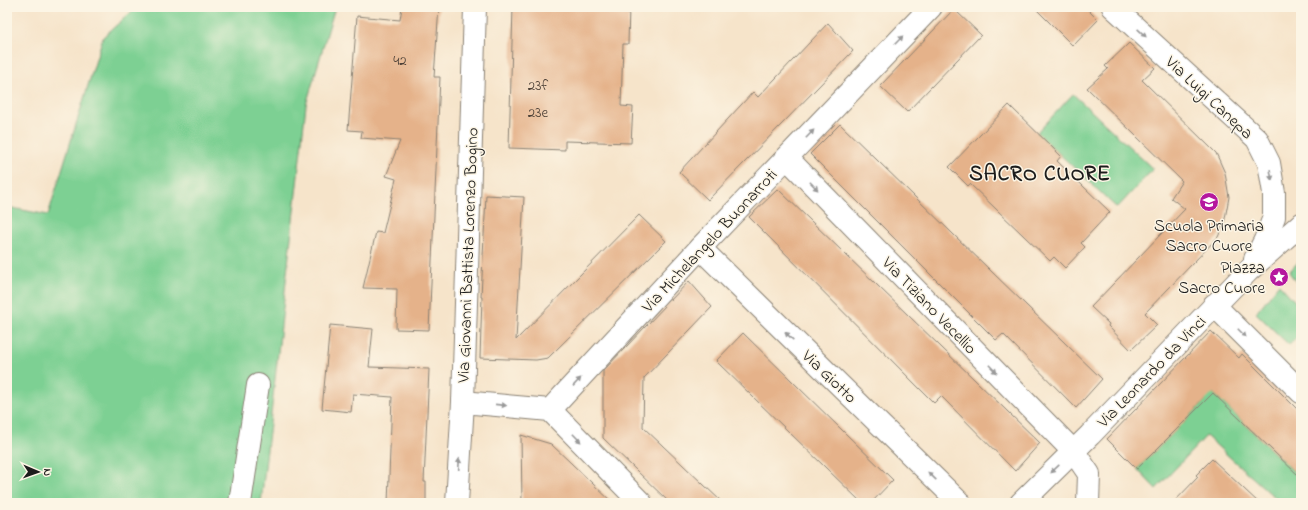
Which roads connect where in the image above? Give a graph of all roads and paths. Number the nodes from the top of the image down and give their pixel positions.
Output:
1 (475, 7) edge
2 (931, 7) edge
3 (1113, 7) edge
4 (787, 158) junction
5 (1301, 224) edge
6 (700, 248) junction
7 (1248, 271) junction
8 (1214, 305) junction
9 (258, 385) dead end
10 (1301, 392) edge
11 (463, 402) junction
12 (550, 410) junction
13 (1074, 452) junction
14 (240, 503) edge
15 (457, 503) edge
16 (641, 503) edge
17 (960, 503) edge
18 (1020, 503) edge
19 (1088, 503) edge

1 - 11 street, Via Giovanni Battista Lorenzo Bogino
4 -> 2 street, Via Michelangelo Buonarroti
3 -> 7 street, Via Luigi Canepa
4 - 6 street, Via Michelangelo Buonarroti
4 -> 13 street, Via Tiziano Vecellio
5 - 7 street, Via Leonardo da Vinci
12 -> 6 street, Via Michelangelo Buonarroti
17 -> 6 street, Via Giotto
7 - 8 street, Via Leonardo da Vinci
8 -> 10 street
8 - 13 street, Via Leonardo da Vinci
9 - 14 street
11 -> 12 street
15 -> 11 street, Via Giovanni Battista Lorenzo Bogino
12 -> 16 street
13 -> 18 street, Via Leonardo da Vinci
13 - 19 street, Via Tiziano Vecellio

